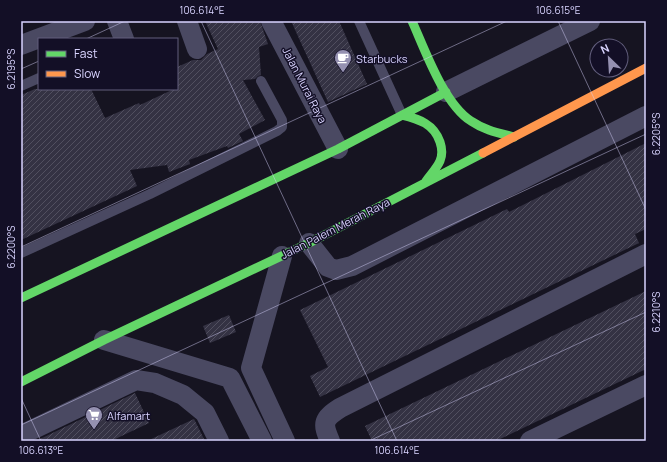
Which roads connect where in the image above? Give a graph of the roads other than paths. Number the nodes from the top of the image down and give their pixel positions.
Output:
1 (85, 21) edge
2 (117, 21) edge
3 (187, 21) edge
4 (272, 21) edge
5 (359, 21) edge
6 (412, 21) edge
7 (590, 21) edge
8 (40, 38) edge
9 (124, 38) edge
10 (38, 39) edge
11 (21, 45) edge
12 (197, 49) dead end
13 (646, 68) edge
14 (38, 78) edge
15 (262, 81) dead end
16 (21, 86) edge
17 (446, 92) junction
18 (402, 115) junction
19 (646, 116) edge
20 (514, 137) junction
21 (338, 149) junction
22 (426, 181) junction
23 (309, 243) junction
24 (21, 253) edge
25 (646, 254) edge
26 (282, 256) junction
27 (21, 298) edge
28 (104, 340) junction
29 (251, 368) junction
30 (230, 378) junction
31 (21, 382) edge
32 (646, 385) edge
33 (21, 435) edge
34 (219, 441) edge
35 (262, 441) edge
36 (285, 441) edge
37 (330, 441) edge
38 (530, 441) edge

1 - 8 street
2 - 9 street
3 - 12 street
4 - 21 street, Jalan Murai Raya
5 - 18 lane
6 - 17 street
7 - 17 street
10 - 11 street
13 - 20 street, Jalan Palem Merah Raya
14 - 16 lane
15 - 24 lane
17 - 18 street
17 - 20 street
18 - 21 street
18 - 22 street
19 - 23 street
20 - 22 street, Jalan Palem Merah Raya
21 - 27 street
22 - 23 street, Jalan Palem Merah Raya
23 - 26 street, Jalan Palem Merah Raya
25 - 37 street
26 - 28 street, Jalan Palem Merah Raya
26 - 29 street
28 - 30 street
28 - 31 street, Jalan Palem Merah Raya
29 - 30 street
29 - 36 street
30 - 35 street
32 - 38 street
33 - 34 street

